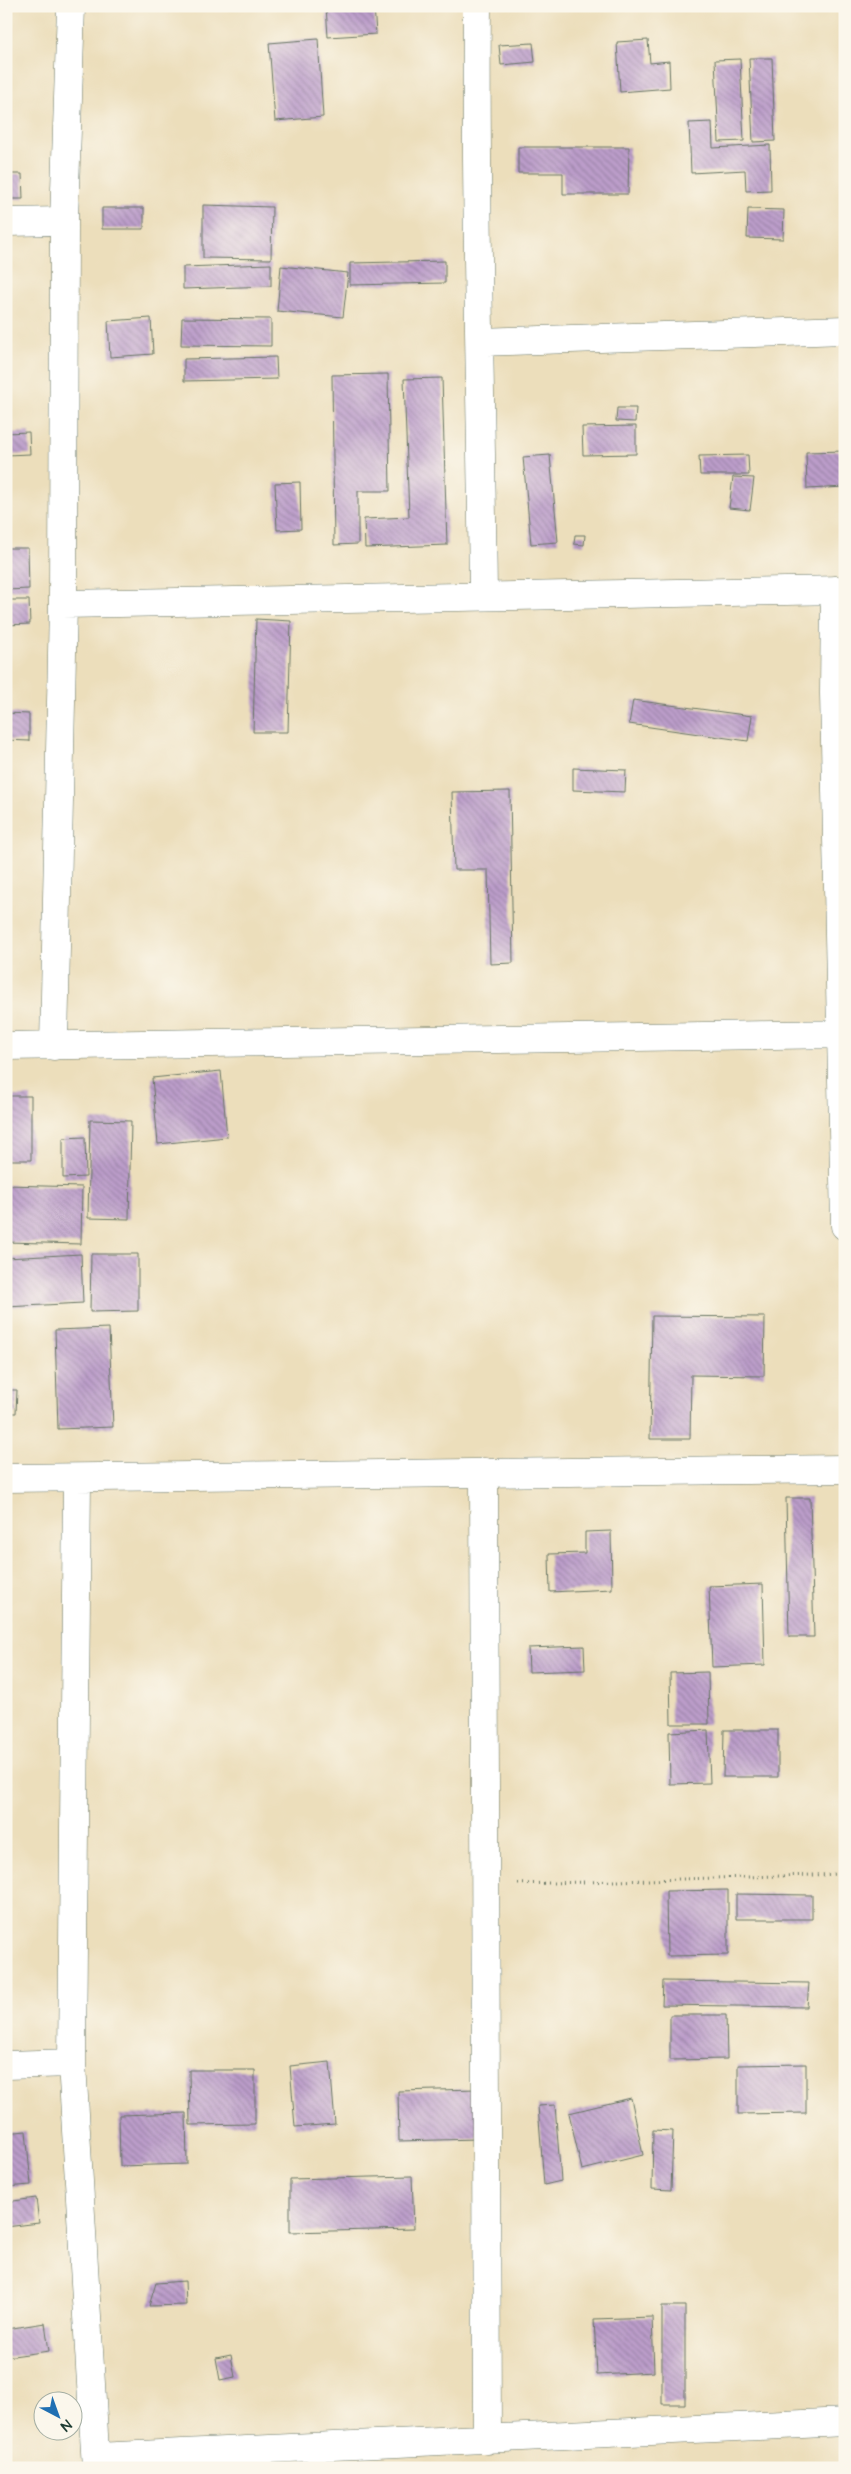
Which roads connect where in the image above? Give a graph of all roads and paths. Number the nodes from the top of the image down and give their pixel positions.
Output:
1 (71, 6) edge
2 (477, 6) edge
3 (64, 221) junction
4 (6, 222) edge
5 (845, 330) edge
6 (480, 342) junction
7 (840, 590) edge
8 (483, 596) junction
9 (63, 604) junction
10 (842, 1034) edge
11 (6, 1046) edge
12 (54, 1046) junction
13 (845, 1226) edge
14 (845, 1469) edge
15 (484, 1472) junction
16 (6, 1478) edge
17 (77, 1478) junction
18 (845, 1874) edge
19 (485, 1885) junction
20 (72, 2064) junction
21 (6, 2065) edge
22 (845, 2422) edge
23 (487, 2440) junction
24 (96, 2462) edge

1 - 3 street
2 - 6 street
3 - 4 street
3 - 9 street
5 - 6 street
6 - 8 street
7 - 8 street
7 - 10 street
8 - 9 street
9 - 12 street
10 - 12 street
10 - 13 street
11 - 12 street
14 - 15 street
15 - 17 street
15 - 19 street
16 - 17 street
17 - 20 street
18 - 19 path
19 - 23 street
20 - 21 street
20 - 24 street
22 - 23 street
23 - 24 street

